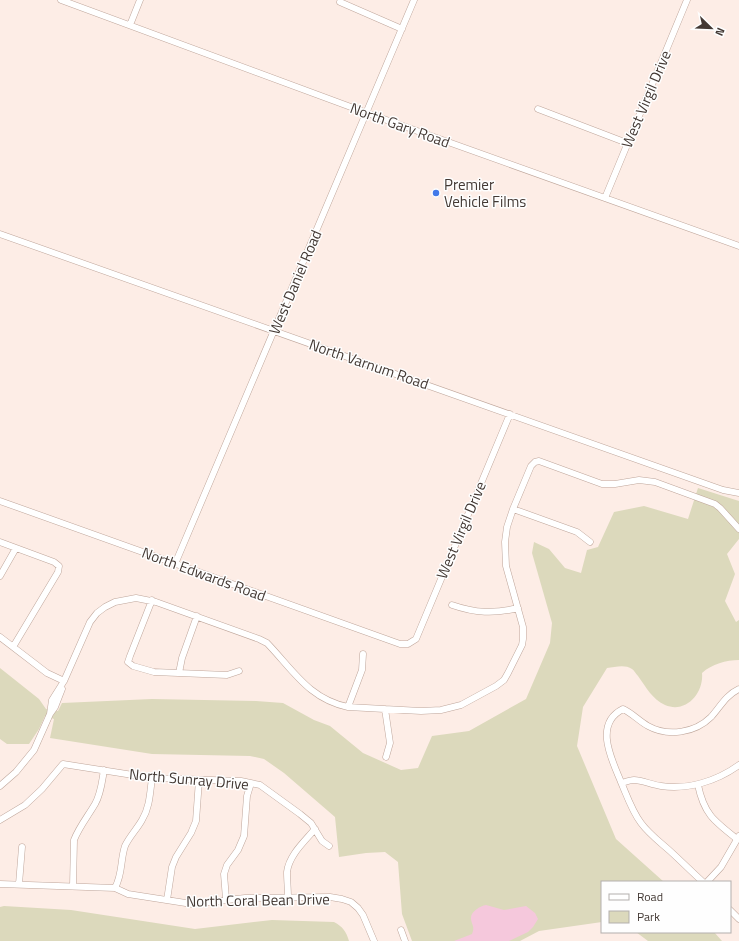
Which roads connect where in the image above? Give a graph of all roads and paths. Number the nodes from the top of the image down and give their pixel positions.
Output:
1 (61, 0) edge
2 (140, 0) edge
3 (414, 0) edge
4 (687, 0) edge
5 (340, 2) dead end
6 (130, 25) junction
7 (402, 29) junction
8 (538, 109) dead end
9 (367, 113) junction
10 (627, 143) junction
11 (604, 198) junction
12 (0, 234) edge
13 (739, 246) edge
14 (275, 331) junction
15 (510, 414) junction
16 (739, 493) edge
17 (0, 501) edge
18 (513, 508) junction
19 (739, 530) edge
20 (0, 542) edge
21 (590, 542) dead end
22 (16, 548) junction
23 (175, 564) junction
24 (0, 576) edge
25 (152, 600) junction
26 (452, 605) dead end
27 (518, 608) junction
28 (197, 616) junction
29 (0, 637) edge
30 (408, 644) joint
31 (13, 647) junction
32 (363, 654) dead end
33 (239, 671) dead end
34 (179, 673) junction
35 (64, 681) junction
36 (739, 689) edge
37 (348, 707) junction
38 (385, 709) junction
39 (386, 757) dead end
40 (739, 765) edge
41 (104, 770) junction
42 (152, 778) junction
43 (199, 780) junction
44 (251, 783) junction
45 (622, 783) junction
46 (698, 785) junction
47 (0, 786) edge
48 (0, 820) edge
49 (315, 829) junction
50 (738, 837) edge
51 (329, 846) dead end
52 (22, 847) dead end
53 (702, 881) edge
54 (708, 881) edge
55 (0, 884) edge
56 (20, 884) junction
57 (73, 886) junction
58 (115, 888) junction
59 (288, 898) junction
60 (226, 899) junction
61 (167, 900) junction
62 (731, 911) edge
63 (739, 919) edge
64 (401, 930) dead end
65 (374, 941) edge
66 (404, 941) edge

1 - 6 street, North Gary Road
2 - 6 street
3 - 7 street, West Daniel Road
4 - 10 street, West Virgil Drive
5 - 7 street
6 - 9 street, North Gary Road
7 - 9 street, West Daniel Road
8 - 10 street
9 - 11 street, North Gary Road
9 - 14 street, West Daniel Road
10 - 11 street, West Virgil Drive
11 - 13 street, North Gary Road
12 - 14 street, North Varnum Road
14 - 15 street, North Varnum Road
14 - 23 street, West Daniel Road
15 - 16 street, North Varnum Road
15 - 30 street, West Virgil Drive
17 - 23 street, North Edwards Road
18 - 19 street
18 - 21 street
18 - 27 street
20 - 22 street
22 - 24 street
22 - 31 street
23 - 30 street, North Edwards Road
25 - 28 street
25 - 34 street
25 - 35 street
26 - 27 street
27 - 38 street
28 - 34 street
28 - 37 street
29 - 31 street
31 - 35 street
32 - 37 street
33 - 34 street
35 - 47 street
36 - 45 street
37 - 38 street
38 - 39 street
40 - 46 street
41 - 42 street, North Sunray Drive
41 - 48 street, North Sunray Drive
41 - 57 street
42 - 43 street, North Sunray Drive
42 - 58 street
43 - 44 street, North Sunray Drive
43 - 61 street
44 - 49 street, North Sunray Drive
44 - 60 street
45 - 46 street
45 - 53 street
46 - 50 street
49 - 51 street, North Sunray Drive
49 - 59 street
50 - 54 street
52 - 56 street
55 - 56 street, North Coral Bean Drive
56 - 57 street, North Coral Bean Drive
57 - 58 street, North Coral Bean Drive
58 - 61 street, North Coral Bean Drive
59 - 60 street, North Coral Bean Drive
59 - 65 street, North Coral Bean Drive
60 - 61 street, North Coral Bean Drive
62 - 63 street
64 - 66 street

